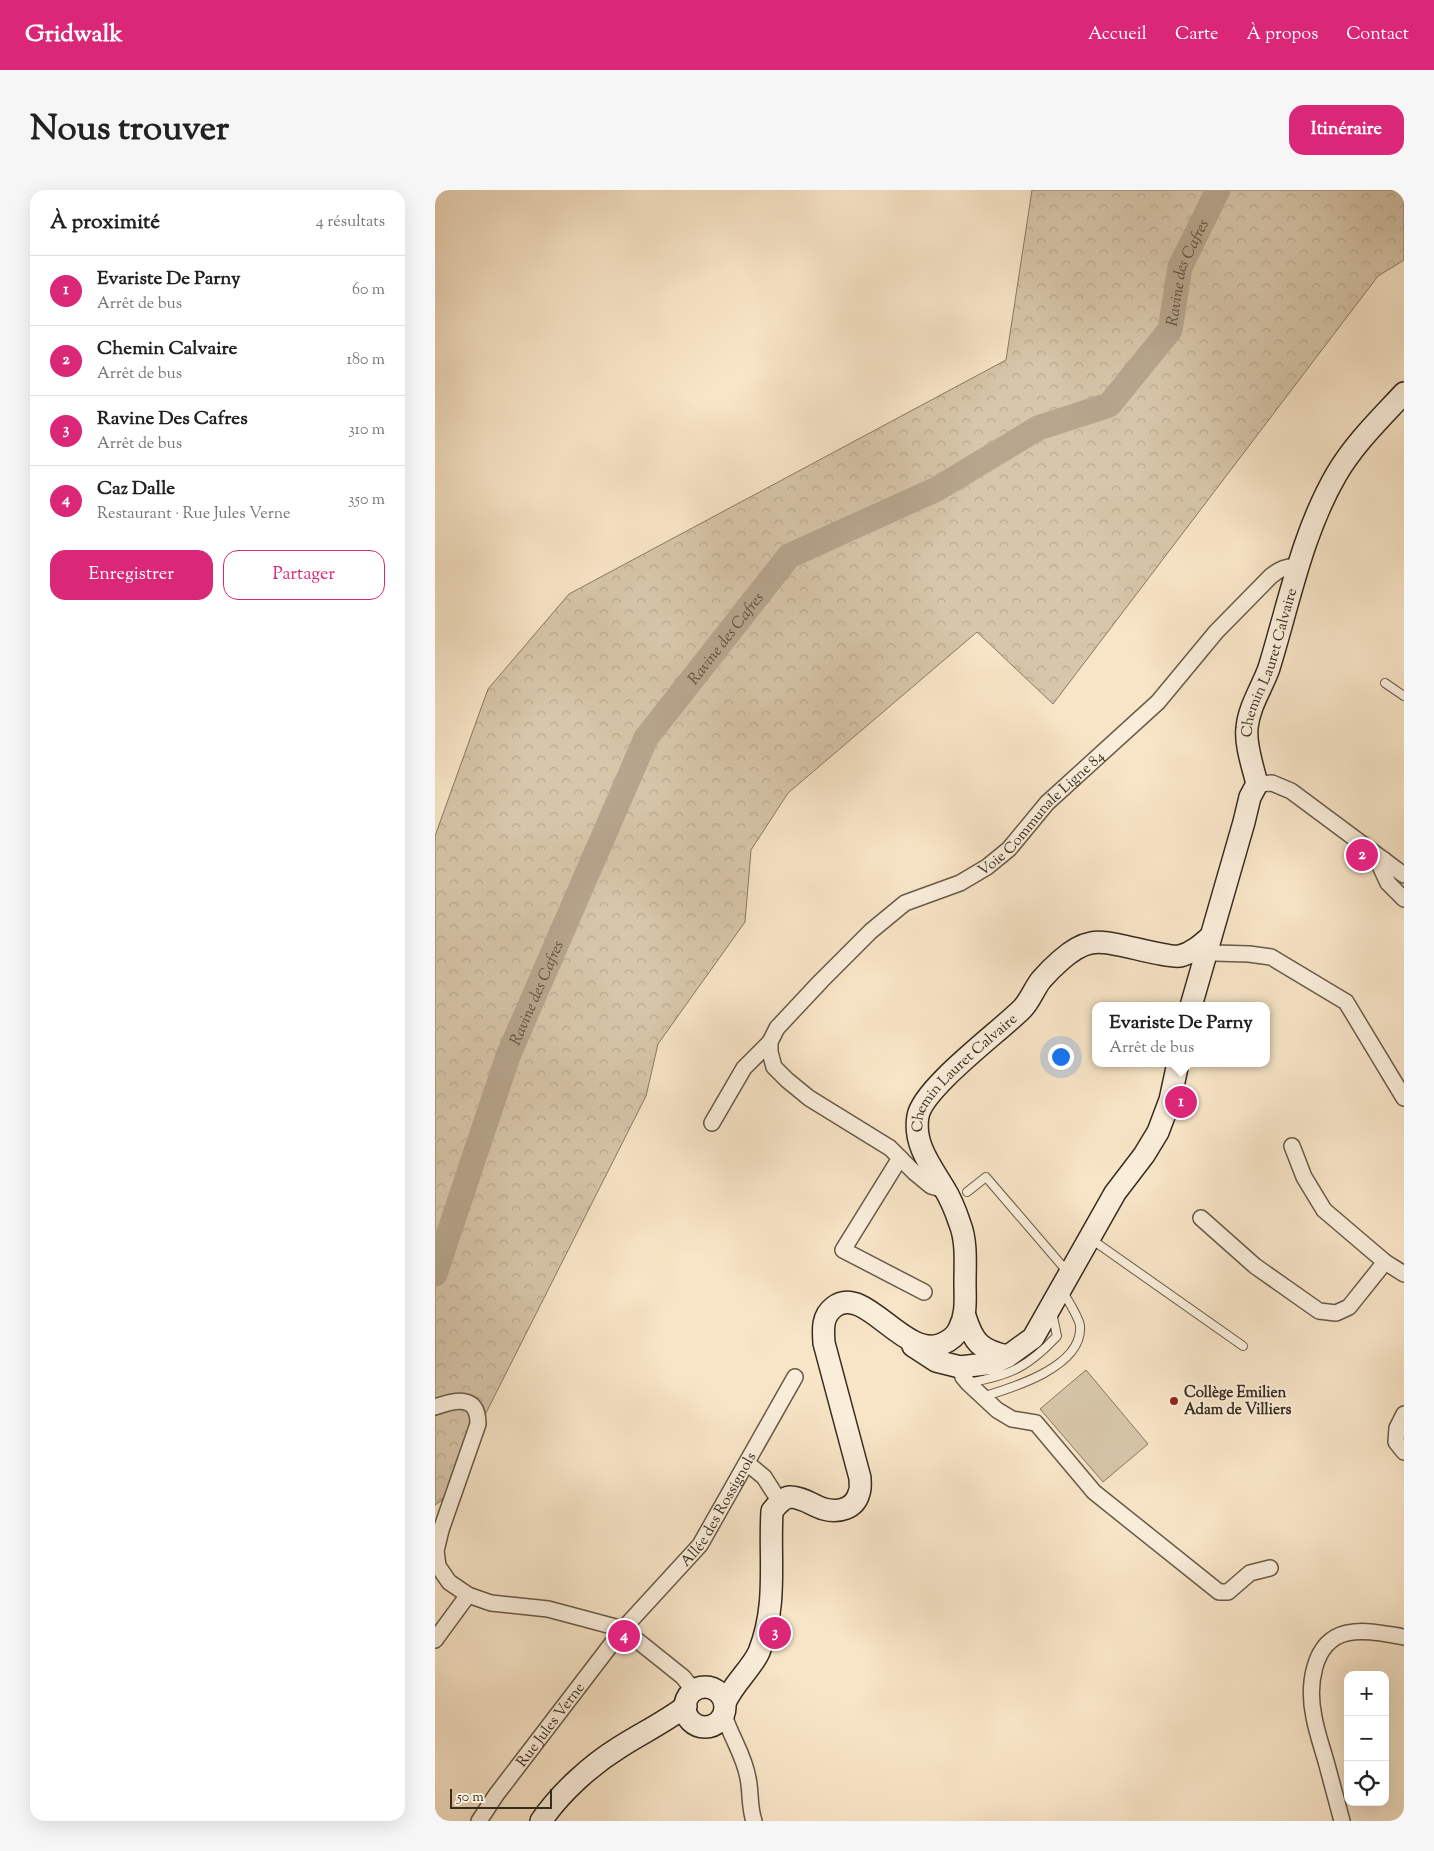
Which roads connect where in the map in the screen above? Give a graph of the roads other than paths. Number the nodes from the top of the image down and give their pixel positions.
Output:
1 (1404, 394) edge
2 (1298, 566) junction
3 (1385, 683) dead end
4 (1404, 696) edge
5 (1257, 784) junction
6 (1384, 860) junction
7 (1404, 875) edge
8 (1404, 899) edge
9 (1208, 943) junction
10 (1178, 957) junction
11 (1193, 996) edge
12 (770, 1042) junction
13 (1178, 1067) edge
14 (1404, 1098) edge
15 (712, 1123) dead end
16 (1292, 1146) dead end
17 (900, 1158) junction
18 (945, 1190) junction
19 (967, 1192) dead end
20 (1201, 1218) dead end
21 (1090, 1238) junction
22 (1385, 1262) junction
23 (1404, 1274) edge
24 (1066, 1279) junction
25 (924, 1292) dead end
26 (1051, 1307) junction
27 (961, 1324) junction
28 (906, 1339) junction
29 (1243, 1346) dead end
30 (1008, 1356) junction
31 (964, 1375) junction
32 (795, 1377) dead end
33 (982, 1398) junction
34 (435, 1407) edge
35 (1404, 1414) edge
36 (1404, 1452) edge
37 (747, 1463) junction
38 (779, 1502) junction
39 (1270, 1568) dead end
40 (468, 1595) junction
41 (623, 1630) junction
42 (1404, 1637) edge
43 (435, 1640) edge
44 (707, 1707) junction
45 (479, 1821) edge
46 (541, 1821) edge
47 (754, 1821) edge
48 (1343, 1821) edge

1 - 2 main road, Chemin Lauret Calvaire
2 - 5 main road, Chemin Lauret Calvaire
2 - 12 street, Voie Communale Ligne 84
3 - 4 lane
5 - 6 street
5 - 9 main road
6 - 7 street
6 - 8 street
9 - 10 main road
9 - 11 main road
9 - 14 street
10 - 11 main road
10 - 18 main road, Chemin Lauret Calvaire
12 - 15 street, Voie Communale Ligne 84
12 - 17 street
13 - 21 main road
16 - 22 street
17 - 18 street
17 - 25 street
18 - 27 main road, Chemin Lauret Calvaire
19 - 24 lane
20 - 22 street
21 - 24 main road
21 - 29 lane
22 - 23 street
24 - 26 main road
24 - 33 lane
26 - 30 main road
26 - 31 lane
27 - 28 main road
27 - 30 main road
27 - 31 main road, Chemin Lauret Calvaire
28 - 31 main road
28 - 38 main road
30 - 31 main road
31 - 33 street
32 - 37 street, Allée des Rossignols
33 - 39 street
34 - 40 street
35 - 36 street
37 - 38 street
37 - 41 street, Allée des Rossignols
38 - 44 main road
40 - 41 street
40 - 43 street
41 - 44 street
41 - 45 street, Rue Jules Verne
42 - 48 street
44 - 46 main road
44 - 47 street

